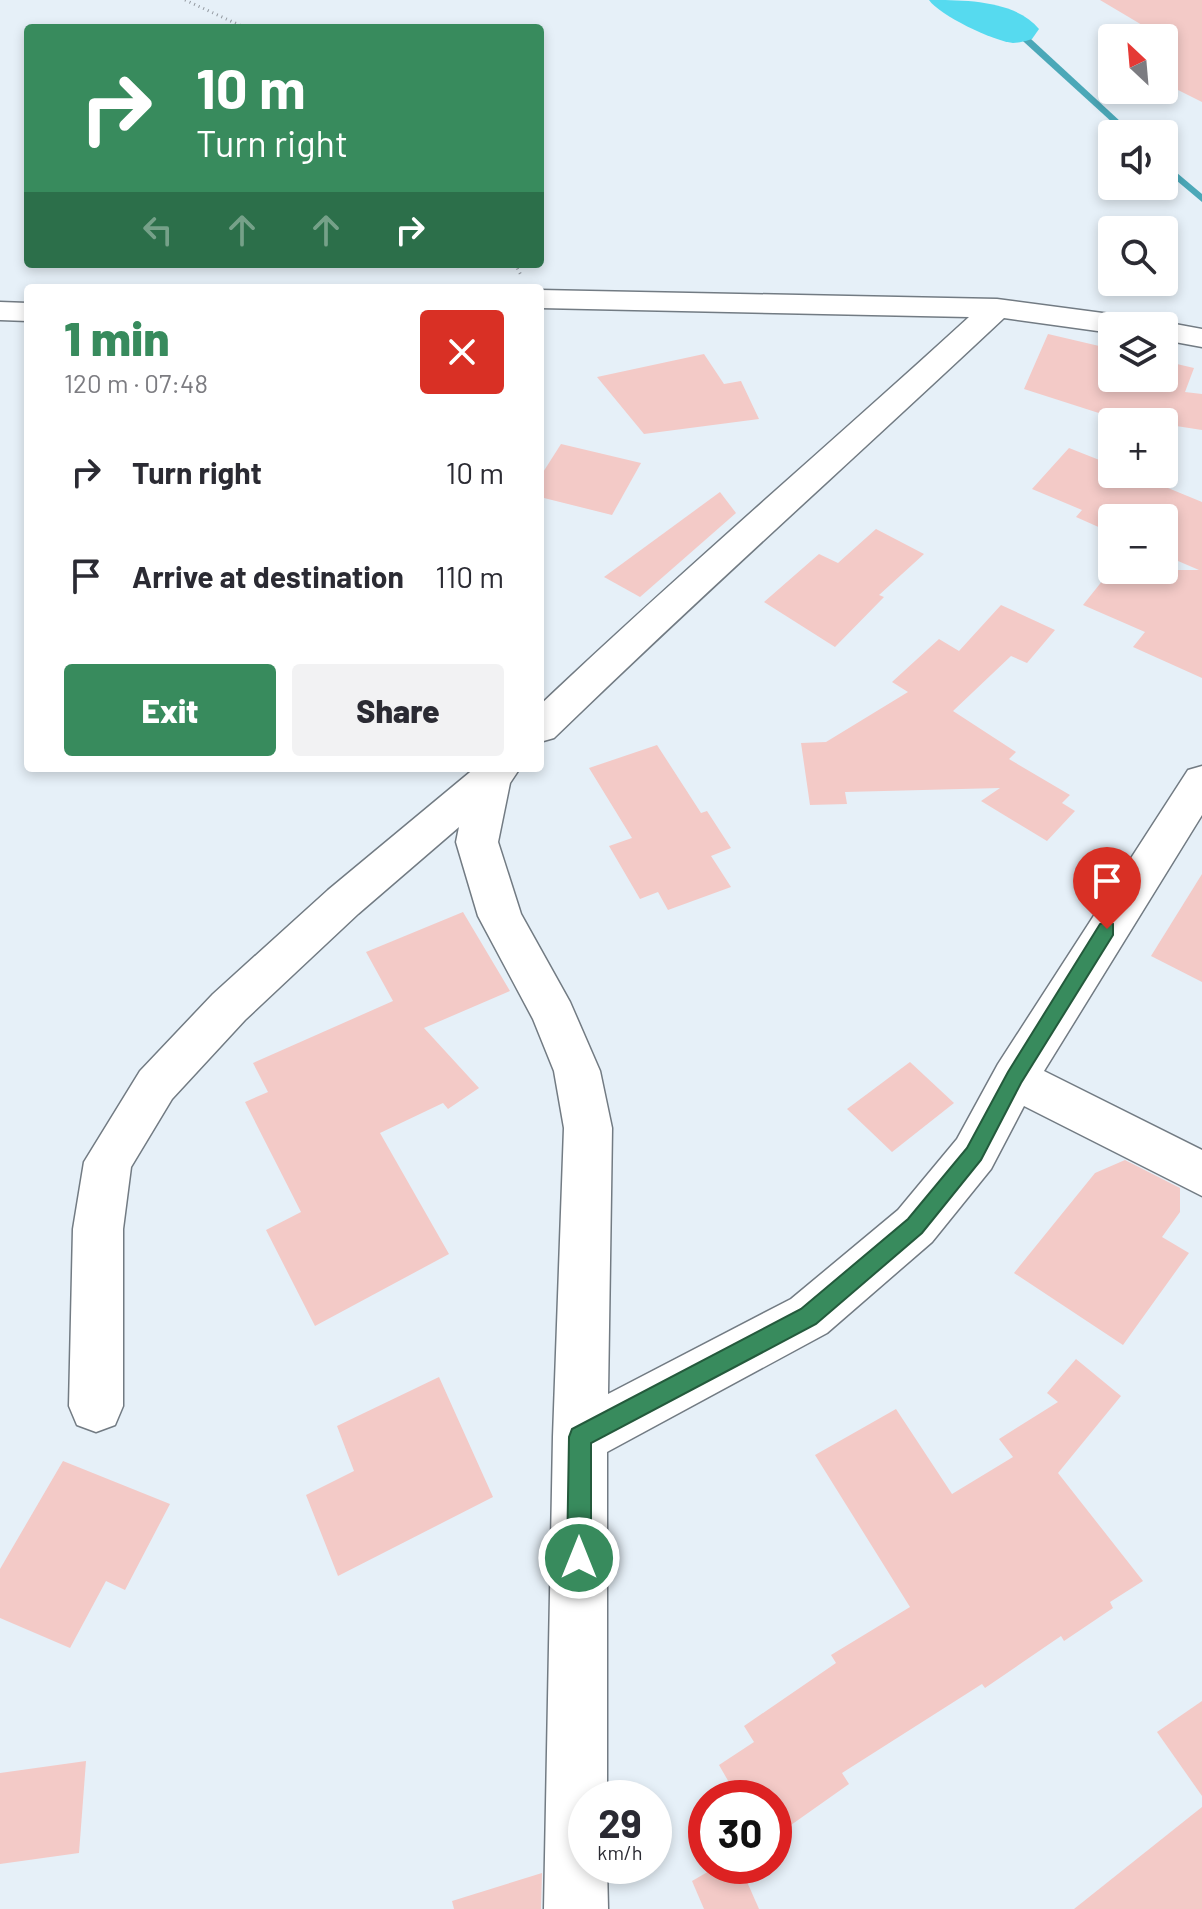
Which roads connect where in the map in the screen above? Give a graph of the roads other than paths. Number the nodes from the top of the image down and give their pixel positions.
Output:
1 (544, 299) edge
2 (997, 308) junction
3 (0, 311) edge
4 (24, 312) edge
5 (1098, 321) edge
6 (1178, 334) edge
7 (1202, 338) edge
8 (544, 724) edge
9 (495, 772) edge
10 (1202, 781) edge
11 (1014, 1078) junction
12 (1202, 1174) edge
13 (96, 1406) dead end
14 (580, 1437) junction
15 (576, 1909) edge

1 - 2 street
2 - 5 street
2 - 8 street
3 - 4 street
6 - 7 street
9 - 13 street
9 - 14 street
10 - 11 street
11 - 12 street
11 - 14 street
14 - 15 street

